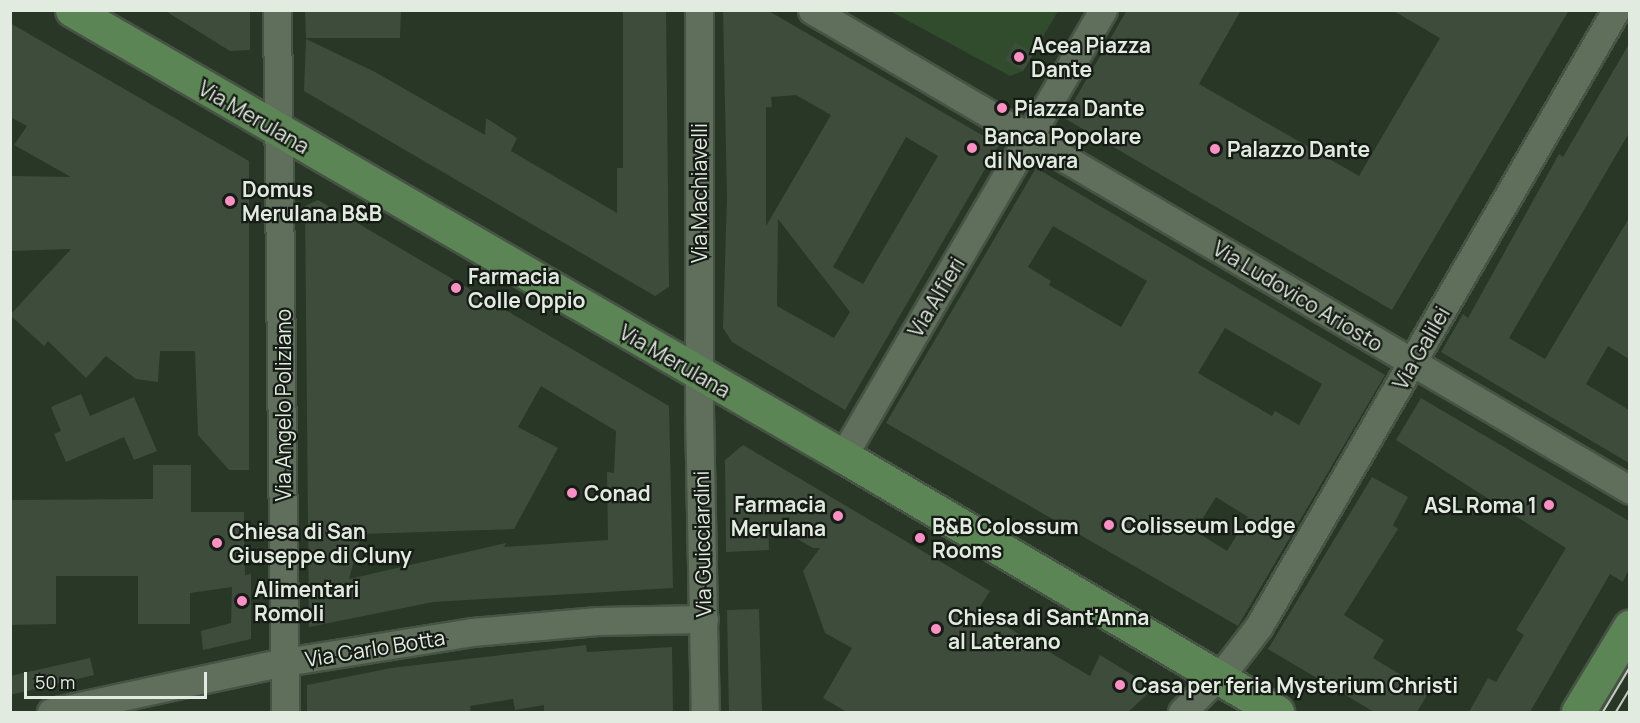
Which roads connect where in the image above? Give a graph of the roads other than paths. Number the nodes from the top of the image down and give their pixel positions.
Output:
1 (72, 10) edge
2 (277, 10) edge
3 (699, 10) edge
4 (1102, 10) edge
5 (1616, 10) edge
6 (824, 13) edge
7 (280, 133) junction
8 (1029, 137) junction
9 (1412, 363) junction
10 (699, 375) junction
11 (843, 456) junction
12 (1629, 490) edge
13 (704, 619) junction
14 (1629, 627) edge
15 (285, 662) junction
16 (1216, 678) junction
17 (51, 712) edge
18 (285, 712) edge
19 (705, 712) edge
20 (1182, 712) edge
21 (1277, 712) edge
22 (1578, 712) edge

1 - 7 main road, Via Merulana
2 - 7 street, Via Angelo Poliziano
3 - 10 street, Via Machiavelli
4 - 8 street
5 - 9 street, Via Galilei
6 - 8 street
7 - 10 main road, Via Merulana
7 - 15 street, Via Angelo Poliziano
8 - 9 street, Via Ludovico Ariosto
8 - 11 street, Via Alfieri
9 - 12 street, Via Ludovico Ariosto
9 - 16 street, Via Galilei
10 - 11 main road, Via Merulana
10 - 13 street, Via Guicciardini
11 - 16 main road, Via Merulana
13 - 15 street, Via Carlo Botta
13 - 19 street, Via Guicciardini
14 - 22 main road
15 - 17 street, Via Carlo Botta
15 - 18 street, Via Angelo Poliziano
16 - 20 street, Via Galilei
16 - 21 main road, Via Merulana

